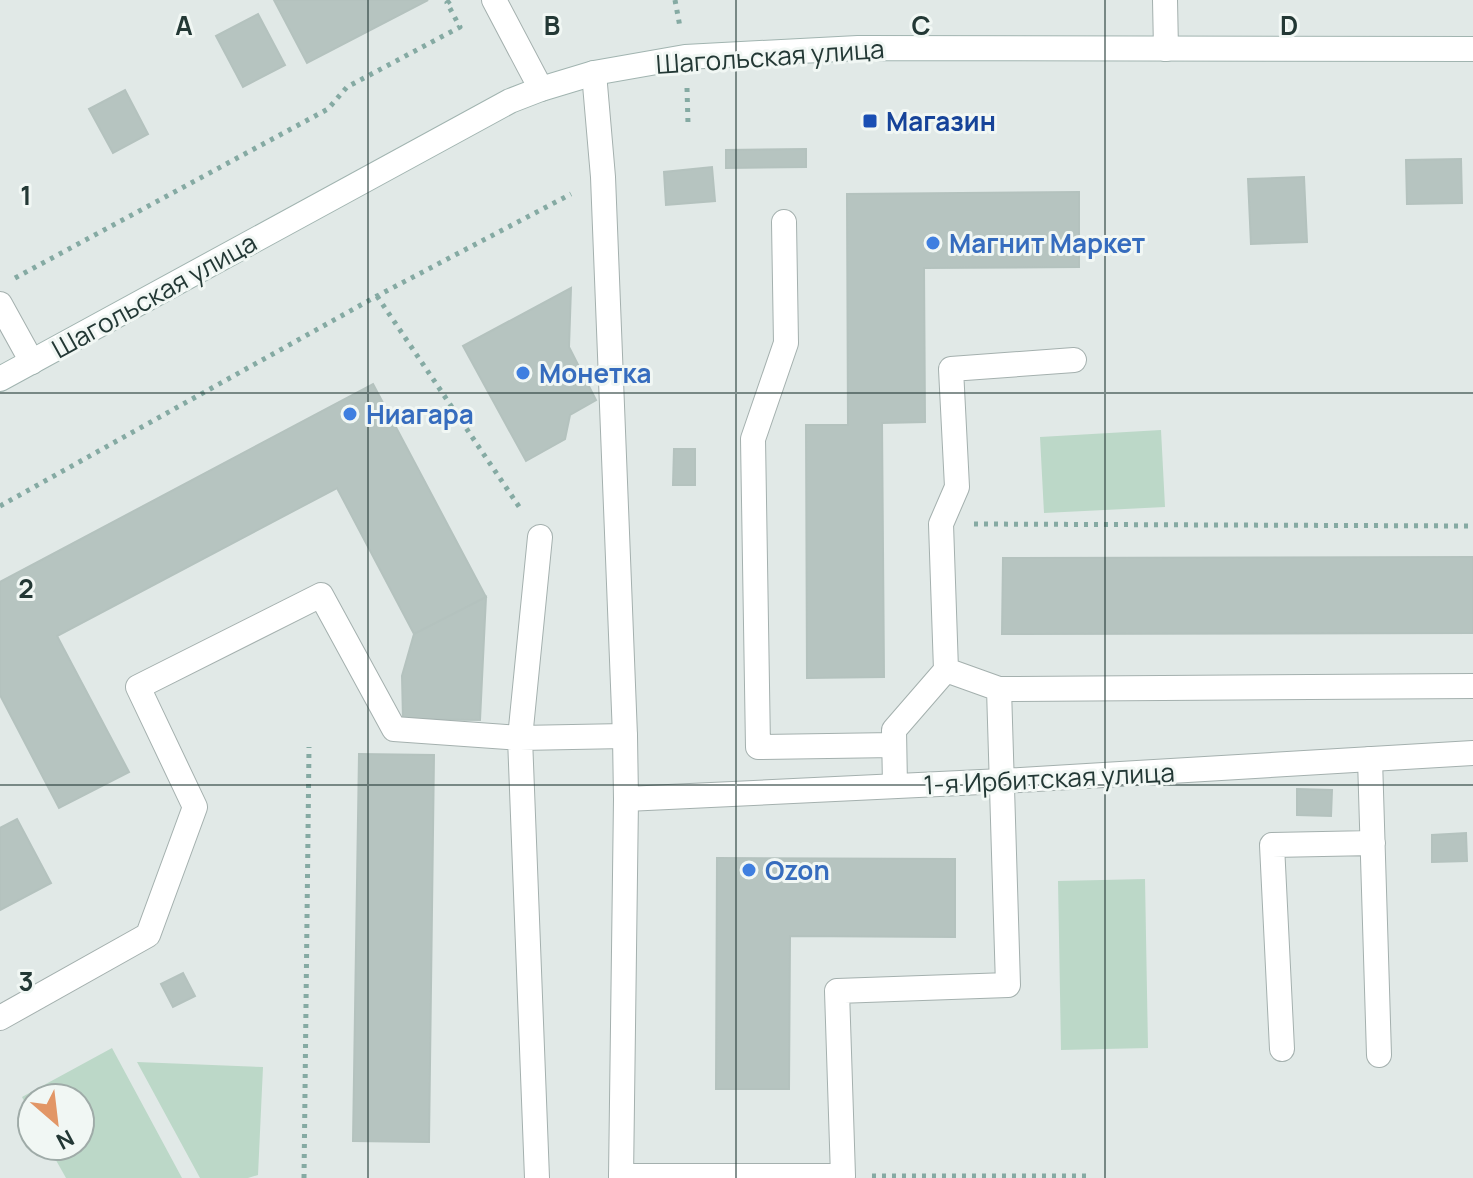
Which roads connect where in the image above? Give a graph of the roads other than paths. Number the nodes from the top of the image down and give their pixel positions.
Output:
1 (494, 0) edge
2 (1165, 0) edge
3 (1166, 49) junction
4 (1473, 49) edge
5 (594, 73) junction
6 (541, 89) junction
7 (784, 222) dead end
8 (0, 304) edge
9 (1074, 360) dead end
10 (32, 362) junction
11 (0, 379) edge
12 (540, 537) road end
13 (946, 670) junction
14 (1473, 686) edge
15 (999, 689) junction
16 (625, 736) junction
17 (520, 738) junction
18 (894, 745) junction
19 (1473, 753) edge
20 (1370, 759) junction
21 (1002, 781) junction
22 (895, 786) junction
23 (626, 799) junction
24 (1373, 843) junction
25 (0, 1018) edge
26 (1282, 1049) dead end
27 (1379, 1055) dead end
28 (843, 1176) edge
29 (621, 1177) edge
30 (537, 1178) edge

1 - 6 street
2 - 3 street
3 - 4 street, Шагольская улица
3 - 5 street, Шагольская улица
5 - 6 street, Шагольская улица
5 - 16 street
6 - 10 street, Шагольская улица
7 - 18 street
8 - 10 street
9 - 13 street
10 - 11 street, Шагольская улица
12 - 17 street
13 - 15 street
13 - 18 street
14 - 15 street
15 - 21 street
16 - 17 street
16 - 23 street
17 - 25 street
17 - 30 street
18 - 22 street
19 - 20 street, 1-я Ирбитская улица
20 - 21 street, 1-я Ирбитская улица
20 - 24 street
21 - 22 street, 1-я Ирбитская улица
21 - 28 street
22 - 23 street, 1-я Ирбитская улица
23 - 29 street
24 - 26 street
24 - 27 street
28 - 29 street

